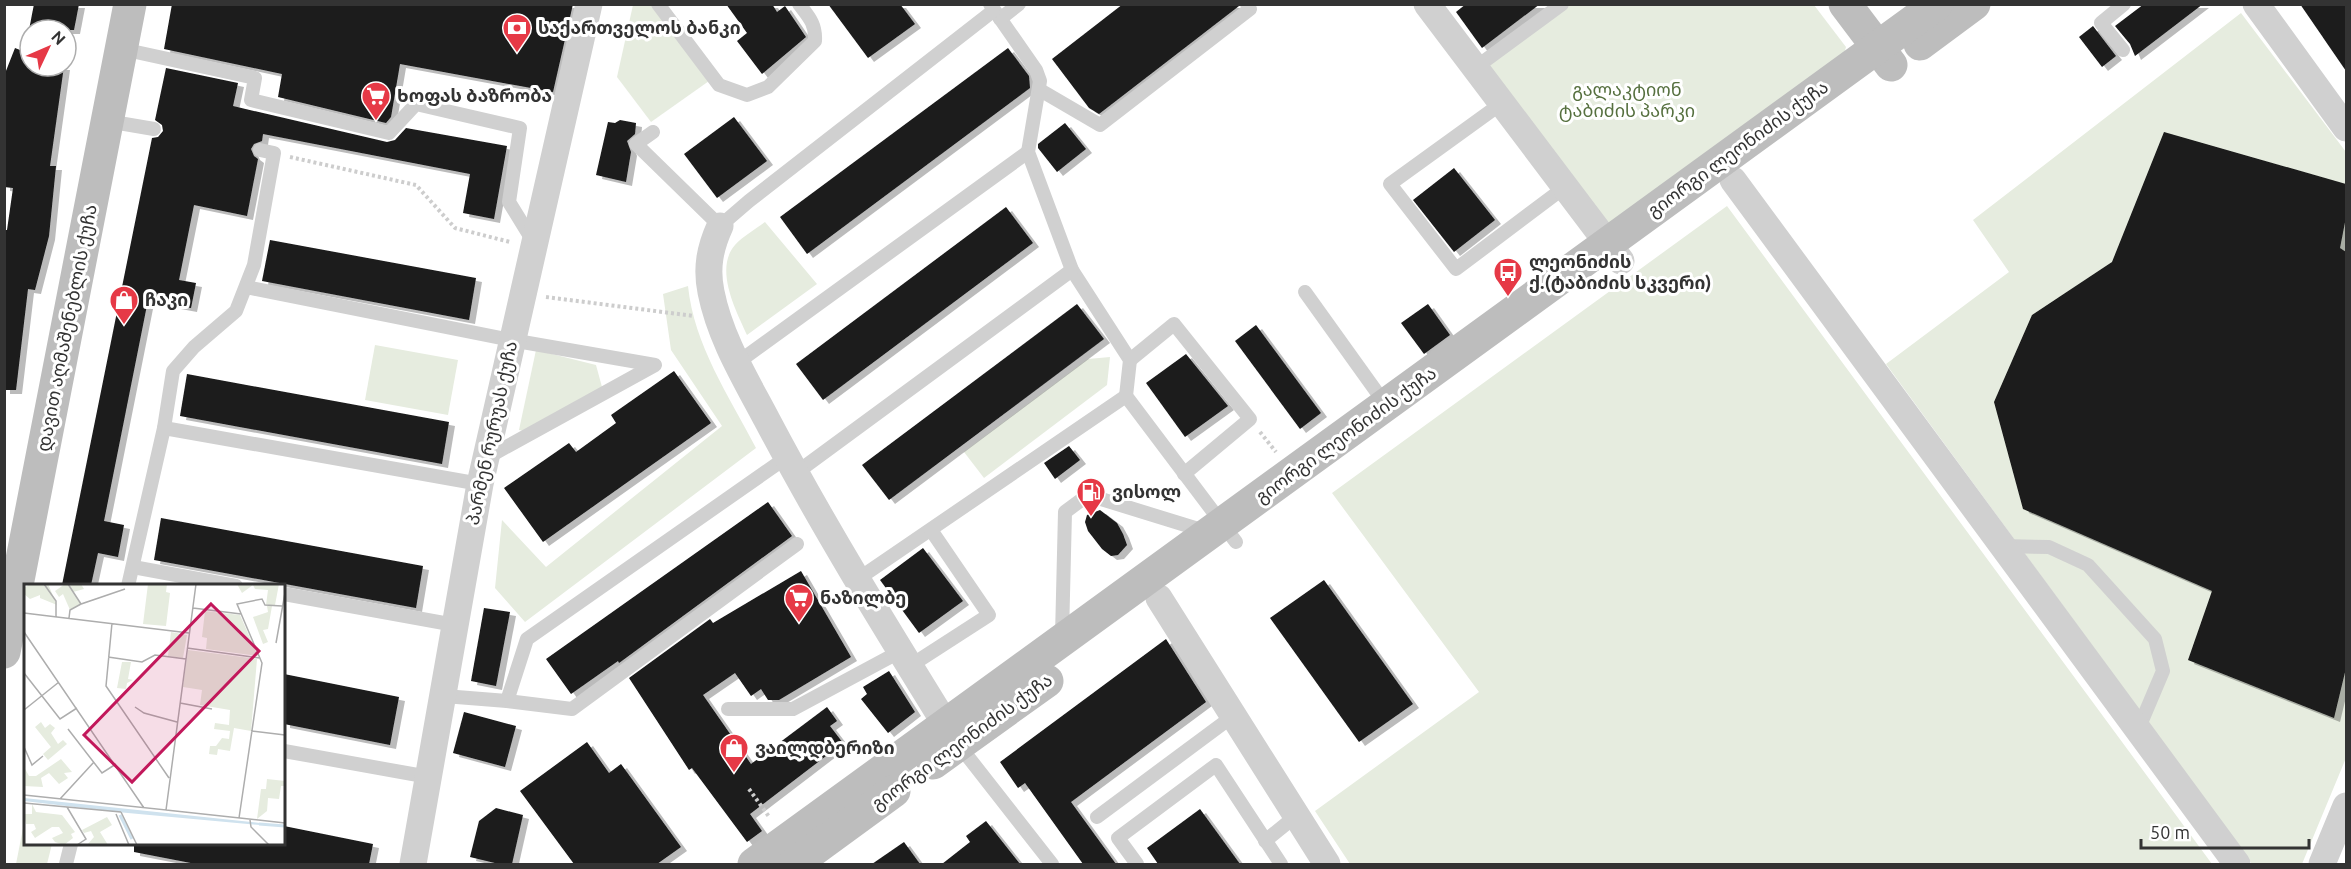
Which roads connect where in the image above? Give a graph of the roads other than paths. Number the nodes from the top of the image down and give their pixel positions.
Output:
1 (130, 4) edge
2 (589, 4) edge
3 (658, 4) edge
4 (799, 4) edge
5 (1019, 4) edge
6 (1246, 4) edge
7 (1562, 4) edge
8 (1845, 4) edge
9 (1937, 4) edge
10 (1974, 4) edge
11 (2124, 4) edge
12 (2256, 4) edge
13 (1432, 6) edge
14 (994, 12) edge
15 (122, 49) junction
16 (2123, 50) dead end
17 (1884, 56) junction
18 (1475, 68) junction
19 (1040, 90) junction
20 (1502, 103) junction
21 (107, 121) junction
22 (2345, 122) edge
23 (154, 129) dead end
24 (653, 132) dead end
25 (260, 150) dead end
26 (1028, 152) junction
27 (1733, 180) junction
28 (1565, 187) junction
29 (720, 226) junction
30 (533, 246) junction
31 (1615, 253) junction
32 (1072, 270) junction
33 (246, 287) junction
34 (1305, 292) dead end
35 (511, 340) junction
36 (1130, 360) junction
37 (737, 363) junction
38 (1126, 396) junction
39 (1386, 405) junction
40 (164, 428) junction
41 (486, 457) junction
42 (791, 465) junction
43 (1184, 474) junction
44 (480, 484) junction
45 (931, 530) junction
46 (1223, 533) junction
47 (797, 544) dead end
48 (2002, 546) junction
49 (14, 553) edge
50 (133, 567) junction
51 (858, 579) junction
52 (128, 584) edge
53 (230, 584) edge
54 (285, 594) edge
55 (1159, 598) junction
56 (455, 626) junction
57 (1062, 641) junction
58 (4, 652) edge
59 (906, 658) junction
60 (444, 696) junction
61 (507, 702) junction
62 (728, 709) dead end
63 (1233, 716) junction
64 (2138, 730) junction
65 (952, 735) junction
66 (285, 751) edge
67 (429, 777) junction
68 (2346, 806) edge
69 (1297, 815) junction
70 (1097, 817) dead end
71 (1265, 841) junction
72 (71, 845) edge
73 (790, 853) edge
74 (68, 864) edge
75 (413, 864) edge
76 (754, 864) edge
77 (1052, 864) edge
78 (1137, 864) edge
79 (1281, 864) edge
80 (1327, 864) edge
81 (2237, 864) edge
82 (2322, 864) edge

1 - 15 main road, დავით აღმაშენებლის ქუჩა
2 - 30 street, პარმენ რურუას ქუჩა
3 - 4 lane
5 - 14 lane
6 - 19 lane
7 - 18 lane
8 - 17 main road
9 - 17 main road, გიორგი ლეონიძის ქუჩა
10 - 17 main road, გიორგი ლეონიძის ქუჩა
11 - 16 lane
12 - 22 street
13 - 18 street
14 - 19 lane
14 - 29 lane
15 - 21 main road, დავით აღმაშენებლის ქუჩა
15 - 30 lane
17 - 27 main road, გიორგი ლეონიძის ქუჩა
17 - 31 main road, გიორგი ლეონიძის ქუჩა
18 - 20 street
19 - 26 lane
20 - 28 street
20 - 28 lane
21 - 23 lane
21 - 49 main road, დავით აღმაშენებლის ქუჩა
24 - 29 lane
25 - 33 lane
26 - 32 lane
26 - 37 lane
27 - 31 main road, გიორგი ლეონიძის ქუჩა
27 - 48 street
28 - 31 street
29 - 37 street
30 - 35 street, პარმენ რურუას ქუჩა
31 - 39 main road, გიორგი ლეონიძის ქუჩა
31 - 46 main road, გიორგი ლეონიძის ქუჩა
32 - 36 lane
32 - 42 lane
33 - 35 lane
33 - 40 lane
34 - 39 lane
35 - 41 street, პარმენ რურუას ქუჩა
35 - 41 lane
36 - 38 lane
36 - 43 lane
37 - 42 street
38 - 43 lane
38 - 45 lane
39 - 46 main road, გიორგი ლეონიძის ქუჩა
40 - 44 lane
40 - 50 lane
41 - 44 street, პარმენ რურუას ქუჩა
42 - 51 street
42 - 61 lane
43 - 46 lane
44 - 56 street, პარმენ რურუას ქუჩა
45 - 51 lane
45 - 59 lane
46 - 55 main road, გიორგი ლეონიძის ქუჩა
46 - 57 main road, გიორგი ლეონიძის ქუჩა
46 - 57 lane
47 - 61 lane
48 - 64 street
48 - 64 lane
49 - 58 main road, დავით აღმაშენებლის ქუჩა
50 - 52 lane
50 - 53 lane
51 - 59 street
54 - 56 lane
55 - 63 street
55 - 65 main road, გიორგი ლეონიძის ქუჩა
56 - 60 street, პარმენ რურუას ქუჩა
57 - 65 main road, გიორგი ლეონიძის ქუჩა
59 - 62 lane
59 - 65 street
60 - 61 lane
60 - 67 street, პარმენ რურუას ქუჩა
63 - 69 street
63 - 70 lane
64 - 81 street
65 - 73 main road, გიორგი ლეონიძის ქუჩა
65 - 77 lane
66 - 67 lane
67 - 75 street, პარმენ რურუას ქუჩა
68 - 82 street
69 - 71 lane
69 - 80 street
71 - 78 lane
71 - 79 lane
72 - 74 lane
73 - 76 main road, გიორგი ლეონიძის ქუჩა

